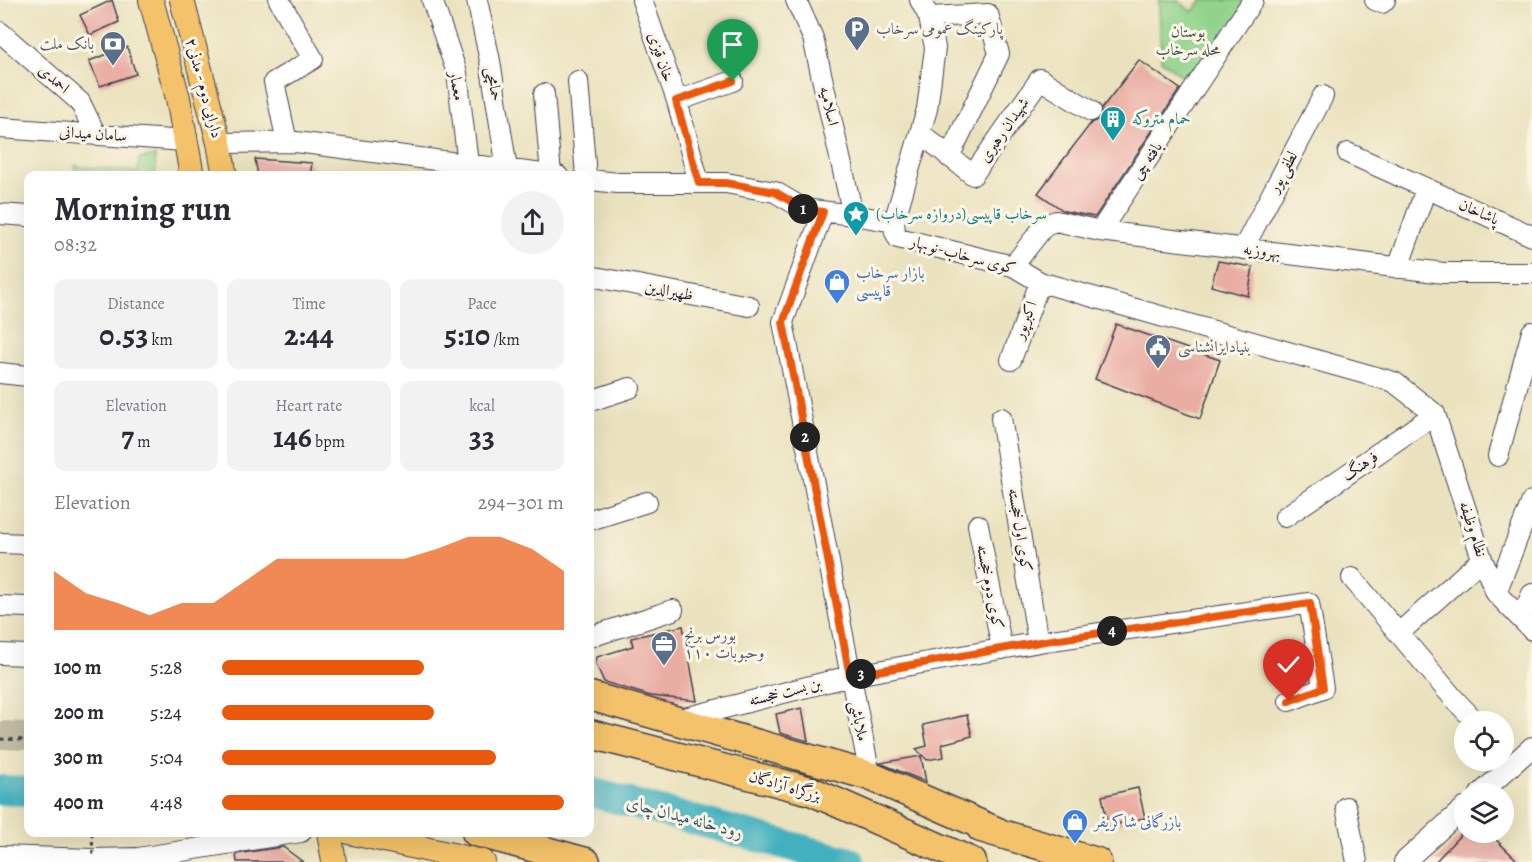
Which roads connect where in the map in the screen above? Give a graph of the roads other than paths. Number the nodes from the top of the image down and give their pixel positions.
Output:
1 (151, 0) edge
2 (182, 0) edge
3 (279, 0) edge
4 (432, 0) edge
5 (477, 0) edge
6 (642, 0) edge
7 (796, 0) edge
8 (1253, 0) edge
9 (1375, 0) edge
10 (1385, 0) edge
11 (924, 9) edge
12 (0, 32) edge
13 (578, 81) dead end
14 (733, 81) dead end
15 (544, 94) dead end
16 (1323, 96) dead end
17 (676, 101) junction
18 (1091, 111) dead end
19 (0, 128) edge
20 (920, 133) junction
21 (96, 135) junction
22 (185, 141) junction
23 (287, 142) junction
24 (219, 143) junction
25 (1348, 153) dead end
26 (949, 157) junction
27 (507, 169) junction
28 (468, 170) edge
29 (191, 171) edge
30 (224, 171) edge
31 (522, 171) edge
32 (551, 171) edge
33 (586, 171) edge
34 (594, 180) edge
35 (699, 183) junction
36 (1426, 189) junction
37 (823, 212) junction
38 (0, 214) edge
39 (854, 215) junction
40 (24, 216) edge
41 (894, 222) junction
42 (1100, 231) junction
43 (1532, 236) edge
44 (1243, 249) junction
45 (1013, 266) junction
46 (1398, 268) junction
47 (1532, 273) edge
48 (594, 277) edge
49 (1040, 282) junction
50 (749, 306) dead end
51 (1532, 332) edge
52 (1011, 360) dead end
53 (0, 373) edge
54 (24, 376) edge
55 (630, 388) dead end
56 (594, 400) edge
57 (1435, 414) junction
58 (1002, 418) dead end
59 (1498, 456) dead end
60 (1532, 501) edge
61 (647, 502) dead end
62 (1285, 517) dead end
63 (594, 519) edge
64 (978, 525) dead end
65 (0, 543) edge
66 (24, 544) edge
67 (1482, 559) junction
68 (1352, 578) dead end
69 (1496, 593) junction
70 (1532, 594) edge
71 (0, 606) edge
72 (24, 607) edge
73 (673, 610) dead end
74 (1526, 624) edge
75 (1399, 633) junction
76 (594, 636) edge
77 (1038, 642) junction
78 (1002, 649) junction
79 (0, 654) edge
80 (24, 655) edge
81 (850, 676) junction
82 (594, 697) edge
83 (1289, 701) dead end
84 (1466, 711) edge
85 (675, 720) junction
86 (594, 735) edge
87 (1532, 747) edge
88 (1514, 754) edge
89 (1498, 771) edge
90 (870, 776) junction
91 (1488, 783) edge
92 (811, 790) junction
93 (1346, 807) dead end
94 (1454, 817) edge
95 (998, 831) junction
96 (270, 837) edge
97 (330, 837) edge
98 (371, 837) edge
99 (494, 837) edge
100 (0, 856) edge
101 (334, 862) edge
102 (483, 862) edge
103 (586, 862) edge
104 (972, 862) edge
105 (1097, 862) edge
106 (1356, 862) edge
107 (1404, 862) edge

1 - 22 main road, دارایی دوم - مدنی۲
2 - 24 main road, دارایی دوم - مدنی۲
3 - 23 street
4 - 28 street, معمار
5 - 27 street, حمامچی
6 - 17 street, خان قیزی
7 - 39 street, اسلامیه
8 - 42 street, بافته چی
9 - 10 street
11 - 20 street
11 - 26 street
12 - 21 street, احمدی
13 - 33 street
14 - 17 street
15 - 32 street
16 - 44 street, لطفی پور
17 - 35 street, خان قیزی
18 - 26 street, شهیدان رهبری
19 - 21 street, سامان میدانی
20 - 26 street, شهیدان رهبری
20 - 41 street
21 - 22 street, سامان میدانی
22 - 29 main road, دارایی دوم - مدنی۲
23 - 24 street
23 - 28 street
24 - 30 main road, دارایی دوم - مدنی۲
25 - 36 street, پاشاخان
27 - 28 street
27 - 31 street
34 - 35 street, کوی سرخاب-نوبهار
35 - 37 street, کوی سرخاب-نوبهار
36 - 43 street, پاشاخان
36 - 46 street
37 - 39 street, کوی سرخاب-نوبهار
37 - 81 street, ملاباشی
38 - 40 street
39 - 41 street, کوی سرخاب-نوبهار
41 - 45 street, کوی سرخاب-نوبهار
42 - 44 street, بهروزیه
42 - 45 street, بهروزیه
44 - 46 street, بهروزیه
45 - 49 street, کوی سرخاب-نوبهار
46 - 47 street, بهروزیه
48 - 50 street, ظهیرالدین
49 - 52 street, اکبرپور
49 - 57 street, کوی سرخاب-نوبهار
51 - 59 street
53 - 54 street
55 - 56 street
57 - 62 street, فرهنگ
57 - 67 street, نظام وظیفه
58 - 77 street, کوی اول خجسته
60 - 69 street
61 - 63 street
64 - 78 street, کوی دوم خجسته
65 - 66 street
67 - 69 street, نظام وظیفه
67 - 75 street
68 - 75 street
69 - 74 street, نظام وظیفه
70 - 74 street
71 - 72 street
73 - 76 street
75 - 84 street
77 - 78 street, بن بست خجسته
77 - 83 street, بن بست خجسته
78 - 81 street, بن بست خجسته
79 - 80 street
81 - 85 street, بن بست خجسته
81 - 90 street, ملاباشی
82 - 85 highway
85 - 90 highway
86 - 92 highway, بزرگراه آزادگان
87 - 88 street
89 - 91 street
90 - 95 highway
92 - 95 highway
92 - 104 highway, بزرگراه آزادگان
93 - 106 street
94 - 107 street
95 - 105 highway
96 - 100 street
97 - 101 main road
98 - 102 main road
99 - 103 highway

